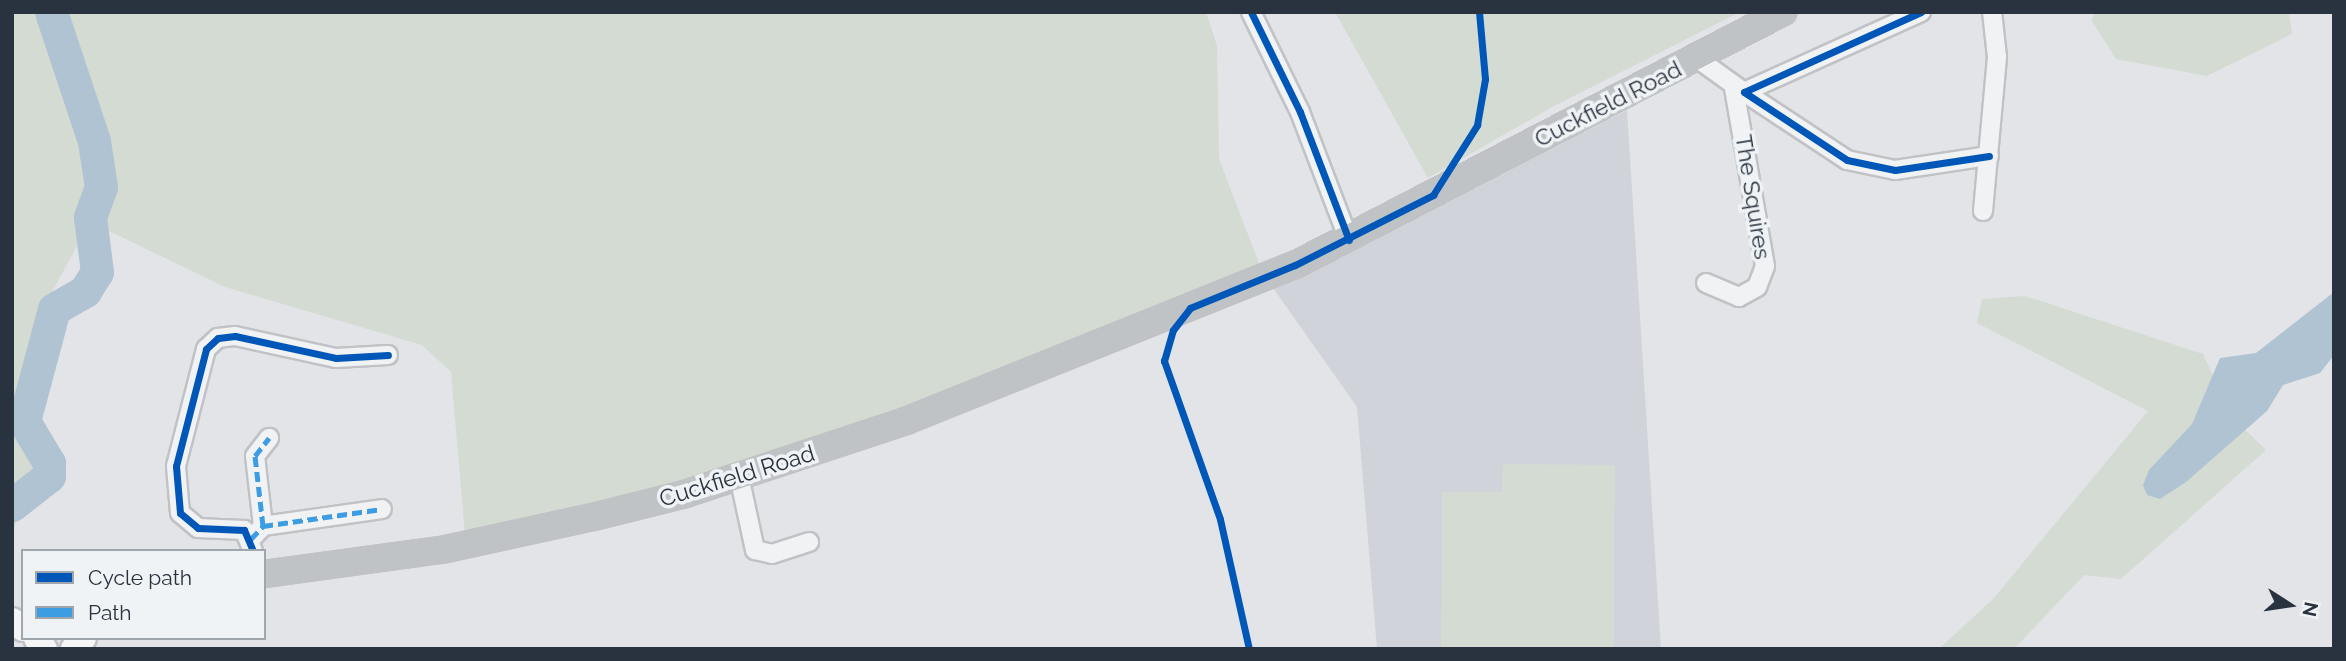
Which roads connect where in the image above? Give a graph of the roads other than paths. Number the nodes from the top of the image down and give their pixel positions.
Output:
1 (1251, 12) edge
2 (1783, 12) edge
3 (1921, 12) edge
4 (1992, 12) edge
5 (1698, 59) junction
6 (1739, 90) junction
7 (1989, 156) junction
8 (1983, 211) dead end
9 (1349, 240) junction
10 (1706, 283) dead end
11 (388, 355) dead end
12 (269, 438) dead end
13 (739, 476) junction
14 (382, 509) dead end
15 (256, 539) edge
16 (808, 542) dead end
17 (266, 574) edge

1 - 9 street
2 - 5 main road, Cuckfield Road
3 - 6 street
4 - 7 street
5 - 6 street
5 - 9 main road, Cuckfield Road
6 - 7 street
6 - 10 street, The Squires
7 - 8 street
9 - 13 main road, Cuckfield Road
11 - 15 street
12 - 15 street
13 - 16 street
13 - 17 main road, Cuckfield Road
14 - 15 street

